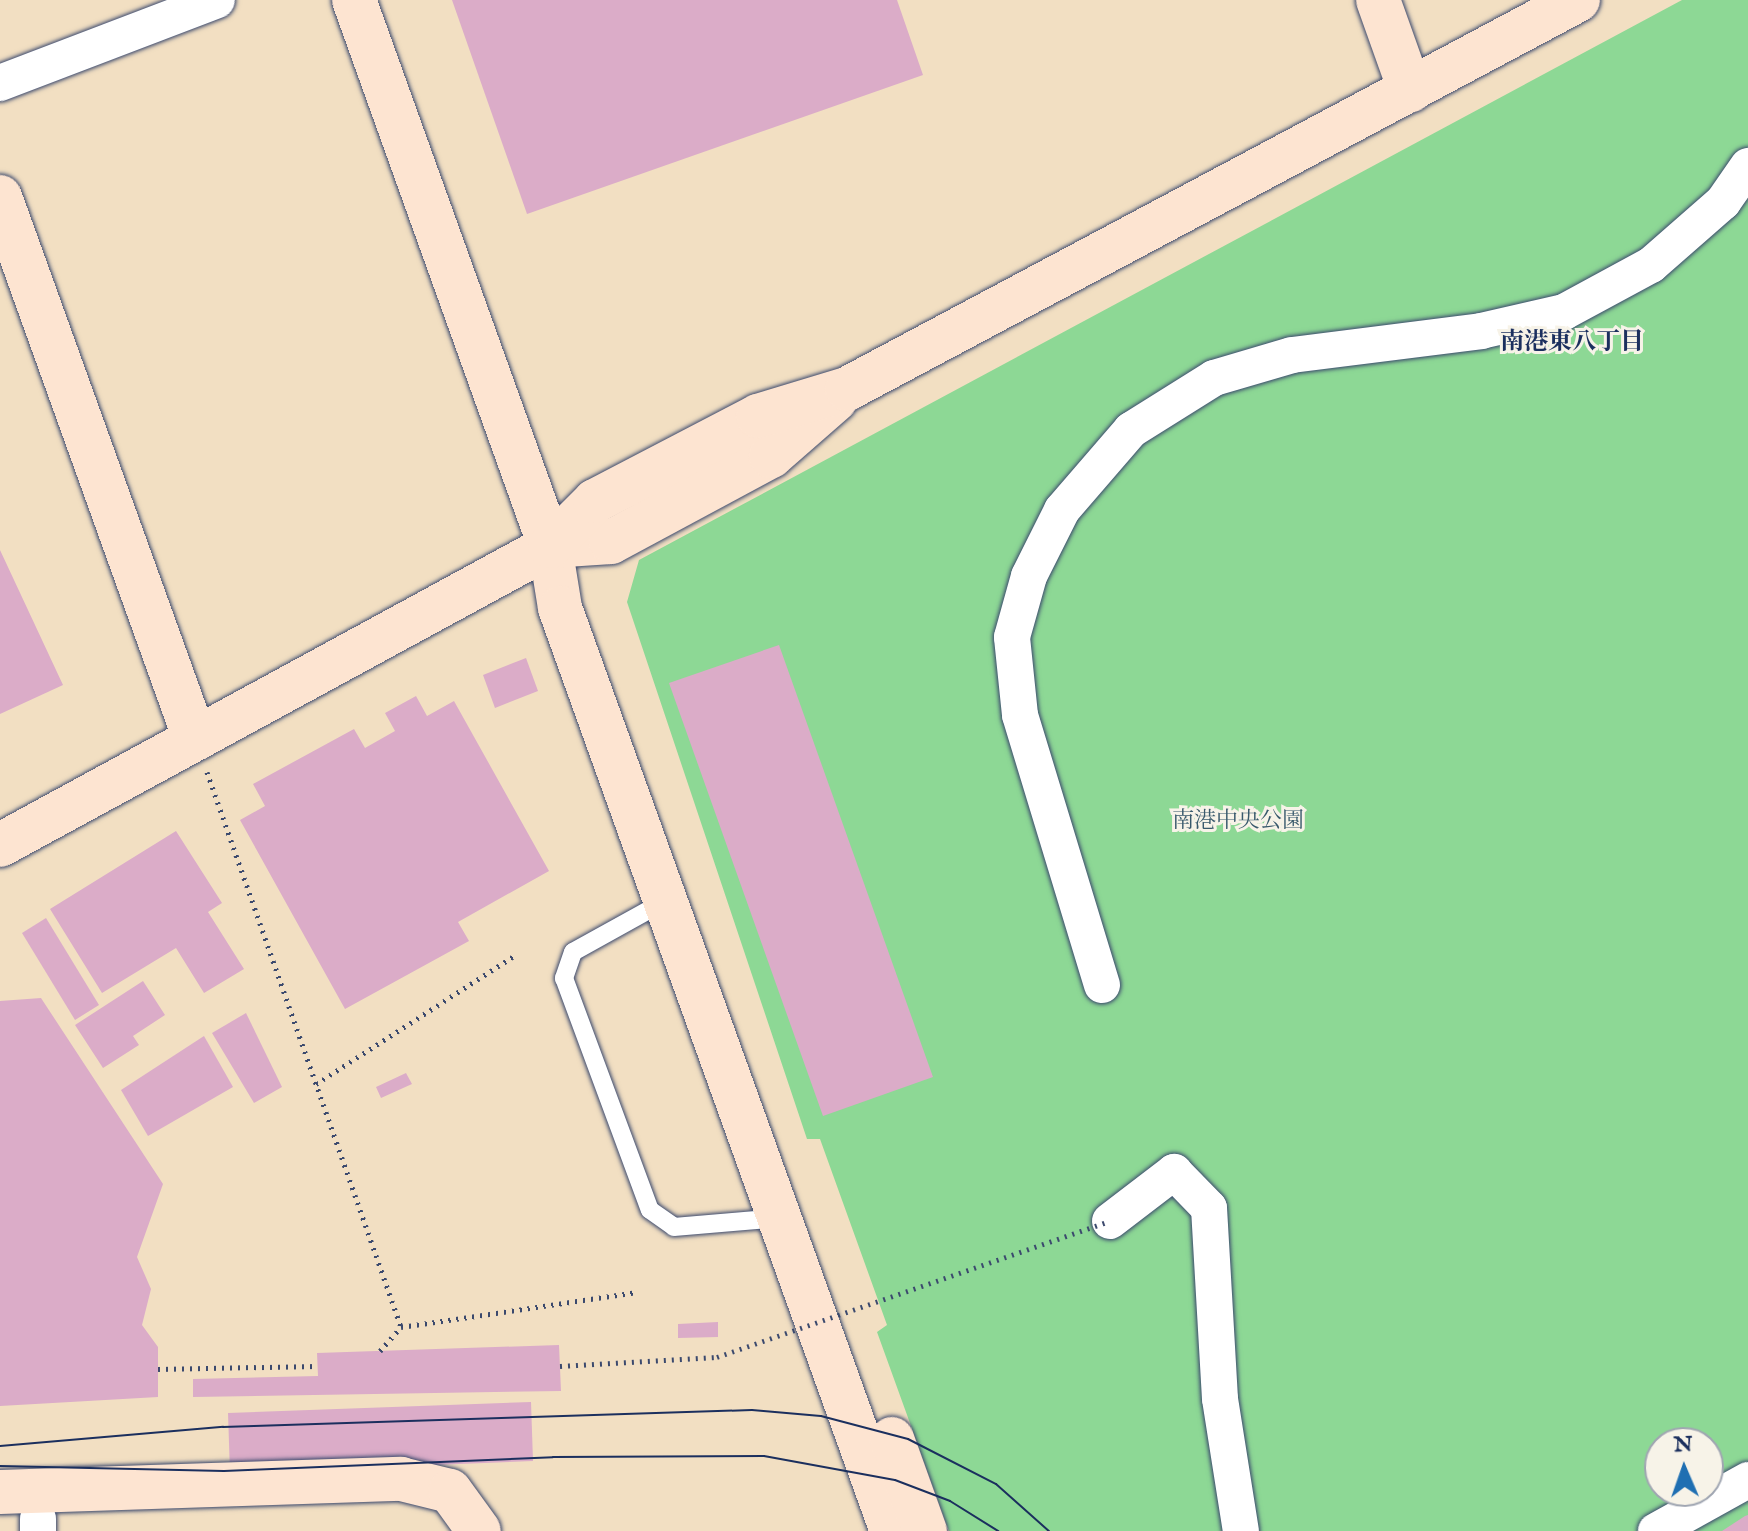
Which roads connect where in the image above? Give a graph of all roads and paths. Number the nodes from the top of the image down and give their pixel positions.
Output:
1 (217, 0) edge
2 (354, 0) edge
3 (1378, 0) edge
4 (1578, 0) edge
5 (0, 83) edge
6 (1410, 90) junction
7 (1748, 166) edge
8 (0, 197) edge
9 (550, 546) junction
10 (201, 755) junction
11 (0, 845) edge
12 (665, 901) junction
13 (517, 954) dead end
14 (1102, 985) dead end
15 (316, 1084) junction
16 (780, 1218) junction
17 (1110, 1221) joint
18 (637, 1292) dead end
19 (401, 1327) junction
20 (380, 1351) dead end
21 (317, 1366) dead end
22 (560, 1366) dead end
23 (158, 1369) dead end
24 (1748, 1480) edge
25 (0, 1492) edge
26 (479, 1531) edge
27 (892, 1531) edge
28 (925, 1531) edge
29 (1241, 1531) edge
30 (1656, 1531) edge

1 - 5 street
2 - 9 street
3 - 6 street
4 - 6 street
6 - 9 street
7 - 14 street
8 - 10 street
9 - 10 street
9 - 12 street
9 - 28 street
10 - 11 street
10 - 15 path
12 - 16 street
12 - 16 lane
13 - 15 path
15 - 19 path
16 - 27 street
17 - 22 path, bridge
17 - 29 street
18 - 19 path
19 - 20 path
21 - 23 path
24 - 30 street
25 - 26 street

